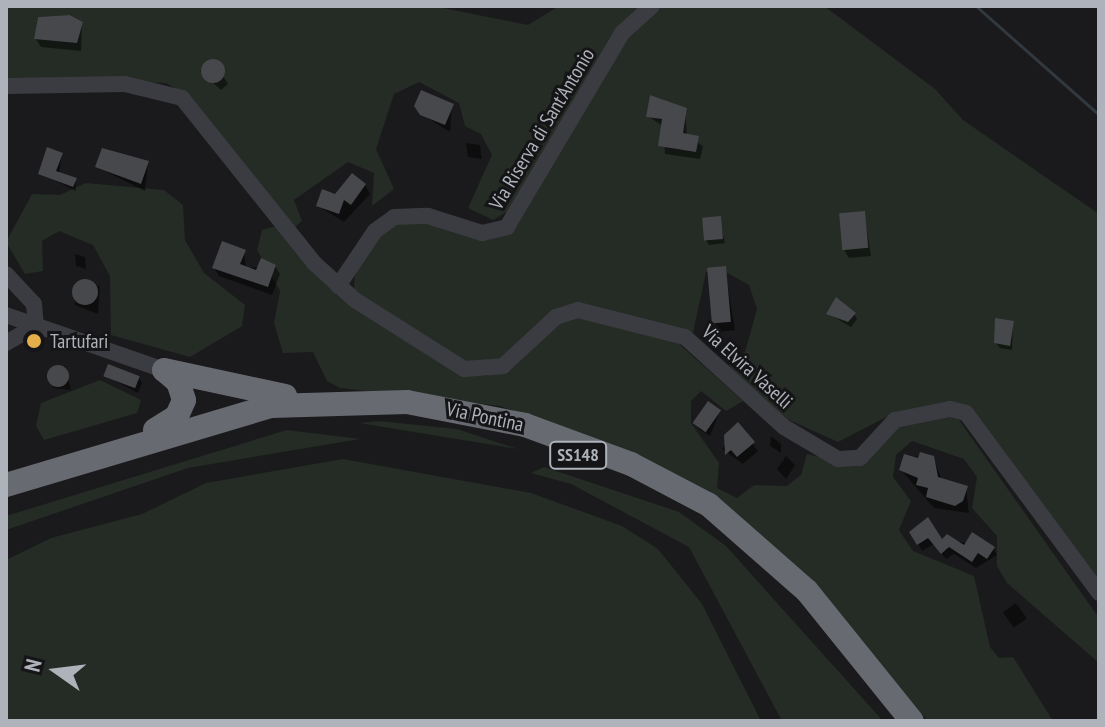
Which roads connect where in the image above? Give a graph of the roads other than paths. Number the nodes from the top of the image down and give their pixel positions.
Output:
1 (652, 6) edge
2 (6, 86) edge
3 (6, 274) edge
4 (338, 286) junction
5 (6, 315) edge
6 (36, 326) junction
7 (6, 343) edge
8 (164, 370) junction
9 (363, 400) junction
10 (127, 445) junction
11 (6, 485) edge
12 (6, 500) edge
13 (1099, 593) edge
14 (896, 721) edge
15 (912, 721) edge

1 - 4 street, Via Riserva di Sant'Antonio
2 - 4 street, Via Elvira Vaselli
3 - 6 street
4 - 13 street, Via Elvira Vaselli
5 - 6 street
6 - 7 street
6 - 8 street
8 - 9 highway
8 - 10 highway
9 - 10 highway, Via Pontina / SS148
9 - 15 highway, Via Pontina / SS148
10 - 11 highway, Via Pontina / SS148
12 - 14 highway, Via Pontina / SS148

